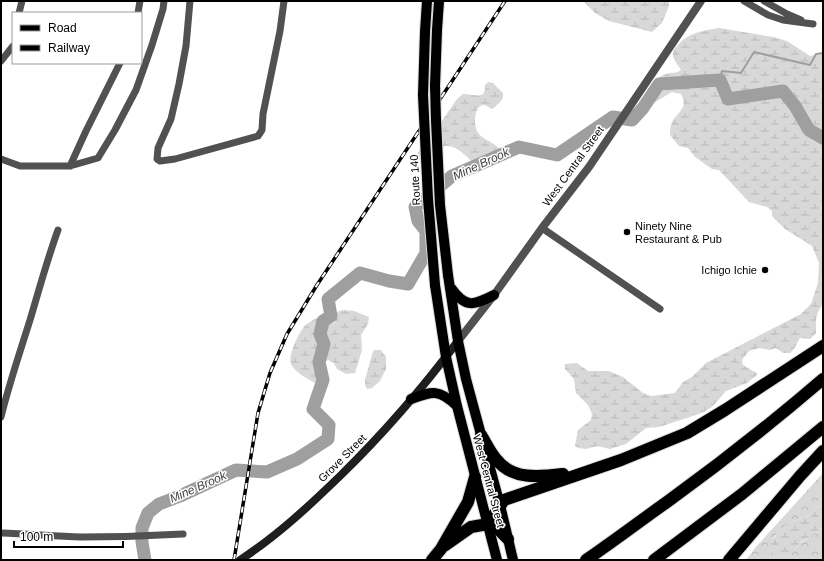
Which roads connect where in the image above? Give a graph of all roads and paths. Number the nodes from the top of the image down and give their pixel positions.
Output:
1 (22, 1) edge
2 (140, 1) edge
3 (164, 1) edge
4 (190, 1) edge
5 (284, 1) edge
6 (427, 1) edge
7 (439, 1) edge
8 (701, 1) edge
9 (744, 1) edge
10 (764, 1) edge
11 (19, 12) edge
12 (138, 12) edge
13 (12, 47) edge
14 (1, 61) edge
15 (120, 64) edge
16 (1, 159) edge
17 (70, 166) junction
18 (542, 228) junction
19 (58, 230) dead end
20 (450, 286) junction
21 (494, 295) junction
22 (660, 309) dead end
23 (458, 341) junction
24 (823, 346) edge
25 (446, 357) junction
26 (823, 379) edge
27 (411, 399) junction
28 (457, 406) junction
29 (1, 417) edge
30 (823, 427) edge
31 (481, 435) junction
32 (823, 452) edge
33 (588, 472) junction
34 (475, 477) junction
35 (500, 505) junction
36 (488, 524) junction
37 (1, 533) edge
38 (183, 534) dead end
39 (508, 538) junction
40 (440, 548) junction
41 (240, 560) edge
42 (432, 560) edge
43 (497, 560) edge
44 (513, 560) edge
45 (586, 560) edge
46 (654, 560) edge
47 (728, 560) edge

1 - 11 street
2 - 12 street
3 - 17 street
4 - 5 street
6 - 25 main road, Route 140, bridge
7 - 20 main road, bridge
8 - 18 street, West Central Street
9 - 10 street
13 - 14 street
15 - 17 street
16 - 17 street
18 - 21 street, West Central Street
18 - 22 street
19 - 29 street
20 - 21 main road
20 - 23 main road
21 - 23 street, West Central Street
23 - 25 main road, West Central Street
23 - 31 main road, West Central Street
24 - 33 highway
25 - 27 main road, Grove Street
25 - 28 main road, West Central Street
26 - 45 highway
27 - 28 main road
27 - 41 main road, Grove Street
28 - 34 main road, West Central Street
30 - 46 highway
31 - 33 highway
31 - 35 main road, West Central Street
32 - 47 highway
33 - 35 highway
34 - 36 main road, West Central Street
34 - 40 highway
35 - 36 highway
35 - 39 main road, West Central Street
36 - 39 highway
36 - 40 highway
36 - 43 main road, West Central Street
37 - 38 street
39 - 44 main road, West Central Street
40 - 42 highway

